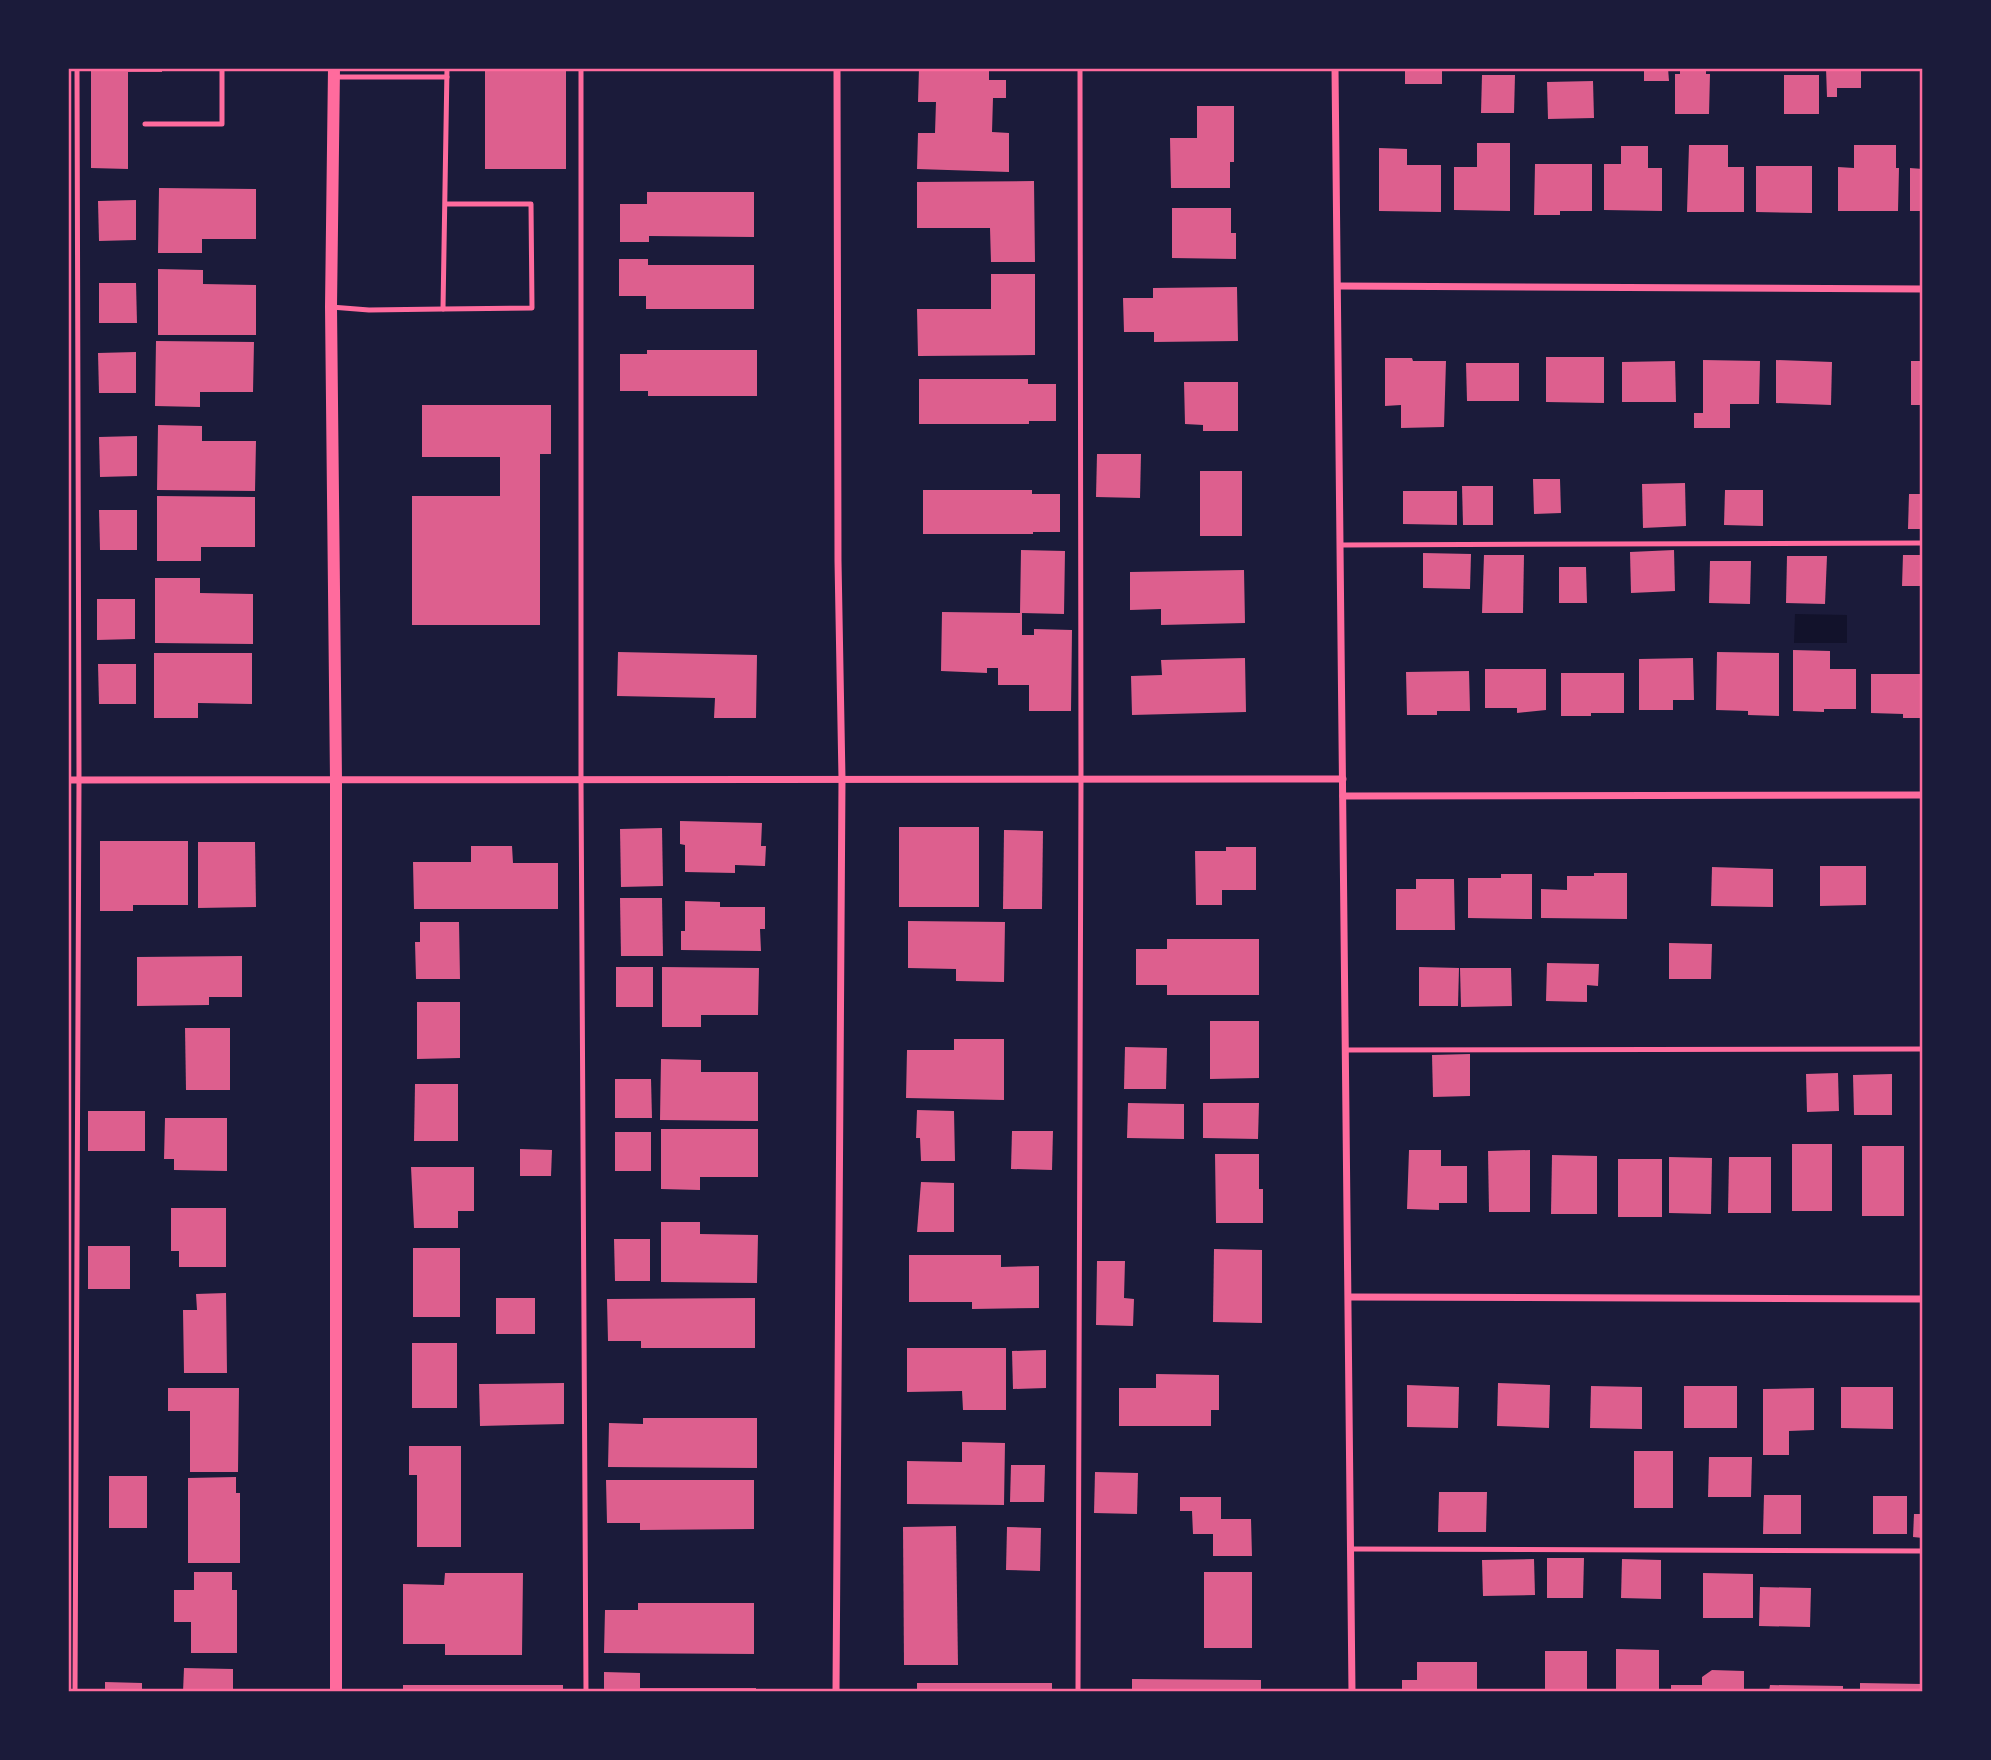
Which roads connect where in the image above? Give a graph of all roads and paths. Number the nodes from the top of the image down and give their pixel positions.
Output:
1 (77, 68) edge
2 (222, 68) edge
3 (447, 68) edge
4 (581, 68) edge
5 (837, 68) edge
6 (1080, 68) edge
7 (1335, 68) edge
8 (334, 73) edge
9 (447, 78) junction
10 (145, 124) dead end
11 (445, 204) junction
12 (1339, 286) junction
13 (1923, 289) edge
14 (331, 307) junction
15 (443, 309) junction
16 (1923, 542) edge
17 (1341, 544) junction
18 (842, 779) junction
19 (1081, 779) junction
20 (1343, 779) junction
21 (68, 780) edge
22 (79, 780) junction
23 (335, 780) junction
24 (581, 780) junction
25 (1923, 795) edge
26 (1343, 796) junction
27 (1923, 1049) edge
28 (1345, 1051) junction
29 (1350, 1297) junction
30 (1923, 1299) edge
31 (1352, 1549) junction
32 (1923, 1551) edge
33 (75, 1692) edge
34 (335, 1692) edge
35 (586, 1692) edge
36 (836, 1692) edge
37 (1077, 1692) edge
38 (1352, 1692) edge

1 - 22 lane
2 - 10 lane
3 - 9 lane
4 - 24 lane
5 - 18 street
6 - 19 lane
7 - 12 street
8 - 9 lane
8 - 14 street
9 - 11 lane
11 - 15 lane
11 - 15 lane
12 - 13 street
12 - 17 street
14 - 15 lane
14 - 23 street
16 - 17 lane
17 - 20 street
18 - 19 street
18 - 24 street
18 - 36 street
19 - 20 street
19 - 37 lane
20 - 26 street
21 - 22 street
22 - 23 street
22 - 33 lane
23 - 24 street
23 - 34 street
24 - 35 lane
25 - 26 street
26 - 28 street
27 - 28 lane
28 - 29 street
29 - 30 street
29 - 31 street
31 - 32 lane
31 - 38 street

